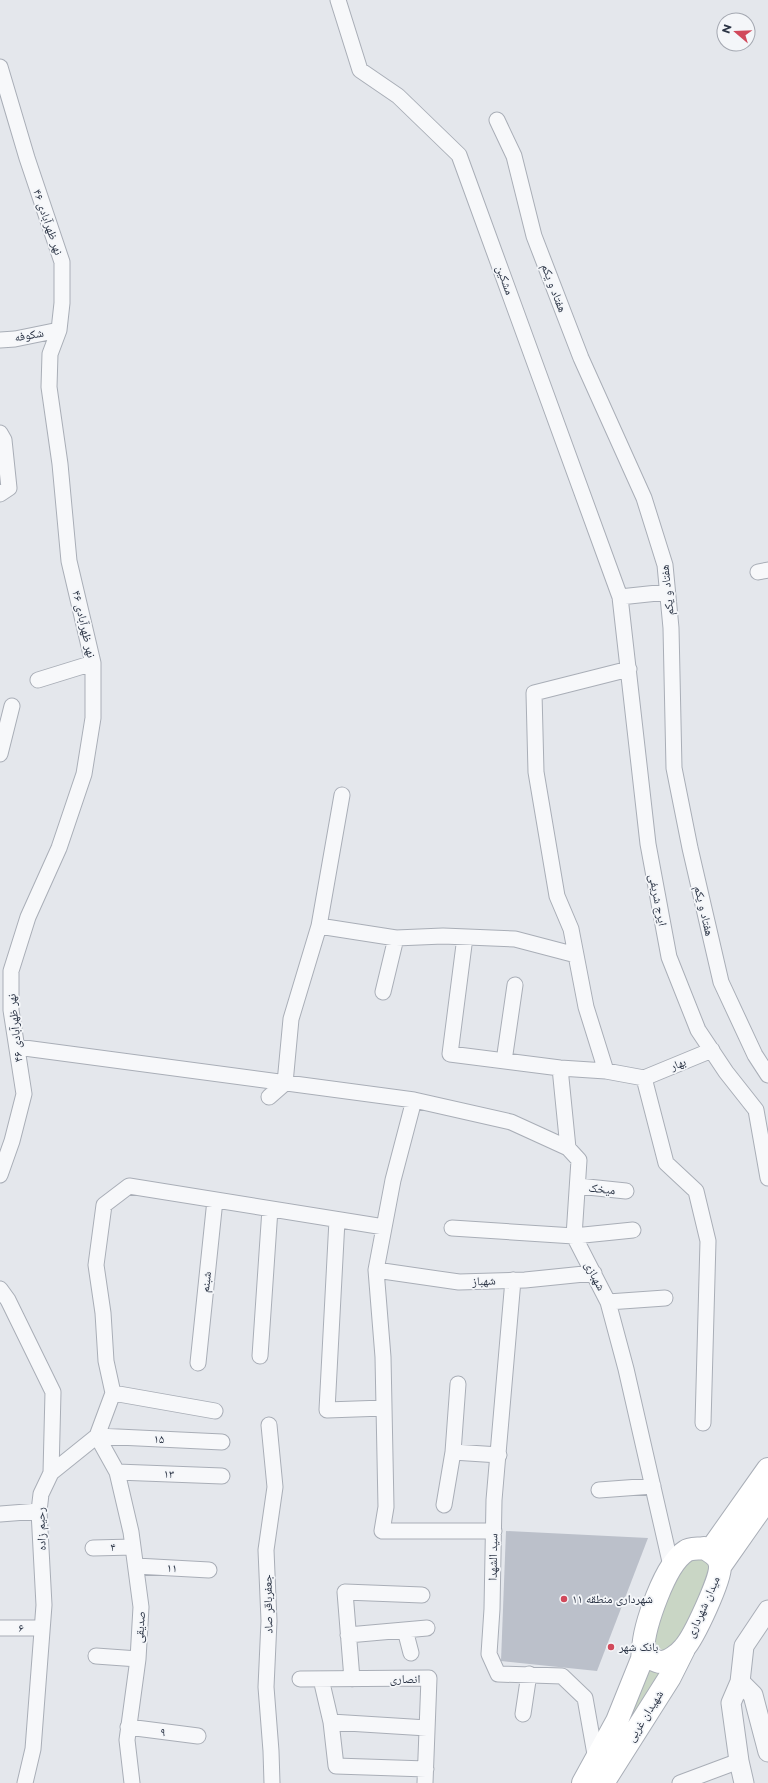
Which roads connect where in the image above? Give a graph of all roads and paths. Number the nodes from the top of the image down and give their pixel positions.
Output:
1 (338, 0) edge
2 (0, 67) edge
3 (497, 120) dead end
4 (58, 330) junction
5 (0, 340) edge
6 (0, 433) edge
7 (0, 494) edge
8 (668, 592) junction
9 (620, 597) junction
10 (93, 663) junction
11 (629, 669) junction
12 (38, 680) dead end
13 (12, 706) dead end
14 (0, 754) edge
15 (342, 795) dead end
16 (319, 926) junction
17 (465, 937) junction
18 (396, 938) junction
19 (576, 955) junction
20 (516, 985) dead end
21 (383, 992) dead end
22 (17, 1046) junction
23 (712, 1050) junction
24 (504, 1060) junction
25 (560, 1068) junction
26 (606, 1071) junction
27 (768, 1075) edge
28 (644, 1078) junction
29 (285, 1083) junction
30 (269, 1098) dead end
31 (414, 1100) junction
32 (6, 1139) edge
33 (568, 1148) junction
34 (0, 1175) edge
35 (768, 1178) edge
36 (578, 1186) junction
37 (626, 1191) dead end
38 (215, 1200) junction
39 (270, 1209) junction
40 (338, 1220) junction
41 (384, 1228) junction
42 (452, 1228) dead end
43 (633, 1230) dead end
44 (574, 1236) junction
45 (376, 1270) junction
46 (594, 1273) junction
47 (513, 1280) junction
48 (0, 1289) edge
49 (664, 1298) dead end
50 (608, 1302) junction
51 (260, 1356) dead end
52 (198, 1363) dead end
53 (458, 1384) dead end
54 (113, 1393) junction
55 (384, 1408) junction
56 (215, 1412) dead end
57 (704, 1422) dead end
58 (269, 1425) dead end
59 (97, 1436) junction
60 (222, 1442) dead end
61 (453, 1452) junction
62 (499, 1455) junction
63 (768, 1468) edge
64 (117, 1472) junction
65 (51, 1473) junction
66 (222, 1476) dead end
67 (653, 1486) junction
68 (599, 1490) dead end
69 (768, 1498) edge
70 (444, 1505) dead end
71 (39, 1511) junction
72 (0, 1514) edge
73 (494, 1531) junction
74 (133, 1547) junction
75 (93, 1548) dead end
76 (715, 1558) junction
77 (136, 1566) junction
78 (671, 1566) junction
79 (209, 1570) dead end
80 (422, 1595) dead end
81 (768, 1610) edge
82 (0, 1628) edge
83 (42, 1628) junction
84 (427, 1628) dead end
85 (406, 1630) junction
86 (348, 1634) junction
87 (684, 1648) junction
88 (644, 1650) junction
89 (411, 1653) dead end
90 (96, 1656) dead end
91 (138, 1659) junction
92 (529, 1674) junction
93 (300, 1679) dead end
94 (321, 1679) junction
95 (352, 1679) junction
96 (740, 1682) junction
97 (523, 1714) dead end
98 (331, 1722) junction
99 (128, 1727) junction
100 (427, 1728) junction
101 (198, 1736) dead end
102 (768, 1752) edge
103 (739, 1762) junction
104 (425, 1776) edge
105 (605, 1776) edge
106 (25, 1783) edge
107 (132, 1783) edge
108 (272, 1783) edge
109 (583, 1783) edge
110 (680, 1783) edge
111 (744, 1783) edge

1 - 9 street, مشکین
2 - 4 street, نهر ظهرآبادی ۴۶
3 - 8 street, هفتاد و یکم
4 - 5 street, شکوفه
4 - 10 street, نهر ظهرآبادی ۴۶
6 - 7 street
8 - 9 street
8 - 27 street, هفتاد و یکم
9 - 11 street, ایرج شریفی
10 - 12 street
10 - 22 street, نهر ظهرآبادی ۴۶
11 - 19 street
11 - 23 street, ایرج شریفی
13 - 14 street
15 - 16 street
16 - 18 street
16 - 29 street
17 - 18 street
17 - 19 street
17 - 24 street
18 - 21 street
19 - 26 street
20 - 24 street
22 - 29 street
22 - 32 street, نهر ظهرآبادی ۴۶
23 - 28 street, بهار
23 - 35 street, ایرج شریفی
24 - 25 street
25 - 26 street
25 - 33 street
26 - 28 street
28 - 57 street
29 - 30 street
29 - 31 street
31 - 33 street
31 - 41 street
32 - 34 street, نهر ظهرآبادی ۴۶
33 - 36 street
36 - 37 street, میخک
36 - 44 street
38 - 39 street
38 - 52 street, شبنم
38 - 54 street
39 - 40 street
39 - 51 street
40 - 41 street
40 - 55 street
41 - 45 street
42 - 44 street
43 - 44 street
44 - 46 street, شهبازی
45 - 47 street, شهباز
45 - 55 street
46 - 47 street, شهباز
46 - 50 street, شهبازی
47 - 62 street, سید الشهدا
48 - 65 street, رحیم زاده
49 - 50 street
50 - 67 street, شهبازی
53 - 61 street
54 - 56 street
54 - 59 street
55 - 73 street
58 - 108 street, جعفرباقر صاد
59 - 60 street, ۱۵
59 - 64 street, صدیقی
59 - 65 street
61 - 62 street
61 - 70 street
62 - 73 street, سید الشهدا
63 - 76 main road
64 - 66 street, ۱۳
64 - 74 street, صدیقی
65 - 71 street, رحیم زاده
67 - 68 street
67 - 78 street, شهبازی
69 - 76 main road
71 - 72 street
71 - 83 street, رحیم زاده
73 - 92 street, سید الشهدا
74 - 75 street, ۴
74 - 77 street, صدیقی
76 - 78 main road
76 - 87 main road, میدان شهرداری
77 - 79 street, ۱۱
77 - 91 street, صدیقی
78 - 88 main road
80 - 86 street
81 - 96 street
82 - 83 street, ۶
83 - 106 street, رحیم زاده
84 - 85 street
85 - 86 street
85 - 89 street
86 - 95 street
87 - 88 main road, میدان شهرداری
87 - 105 main road, شهیدان غربی
88 - 105 main road, شهیدان غربی
90 - 91 street
91 - 99 street, صدیقی
92 - 97 street
92 - 105 street, سید الشهدا
93 - 94 street, انصاری
94 - 95 street, انصاری
94 - 98 street
95 - 100 street, انصاری
96 - 102 street
96 - 103 street
98 - 100 street
98 - 104 street
99 - 101 street, ۹
99 - 107 street, صدیقی
100 - 104 street, انصاری
103 - 110 street
103 - 111 street
105 - 109 main road, شهیدان غربی

